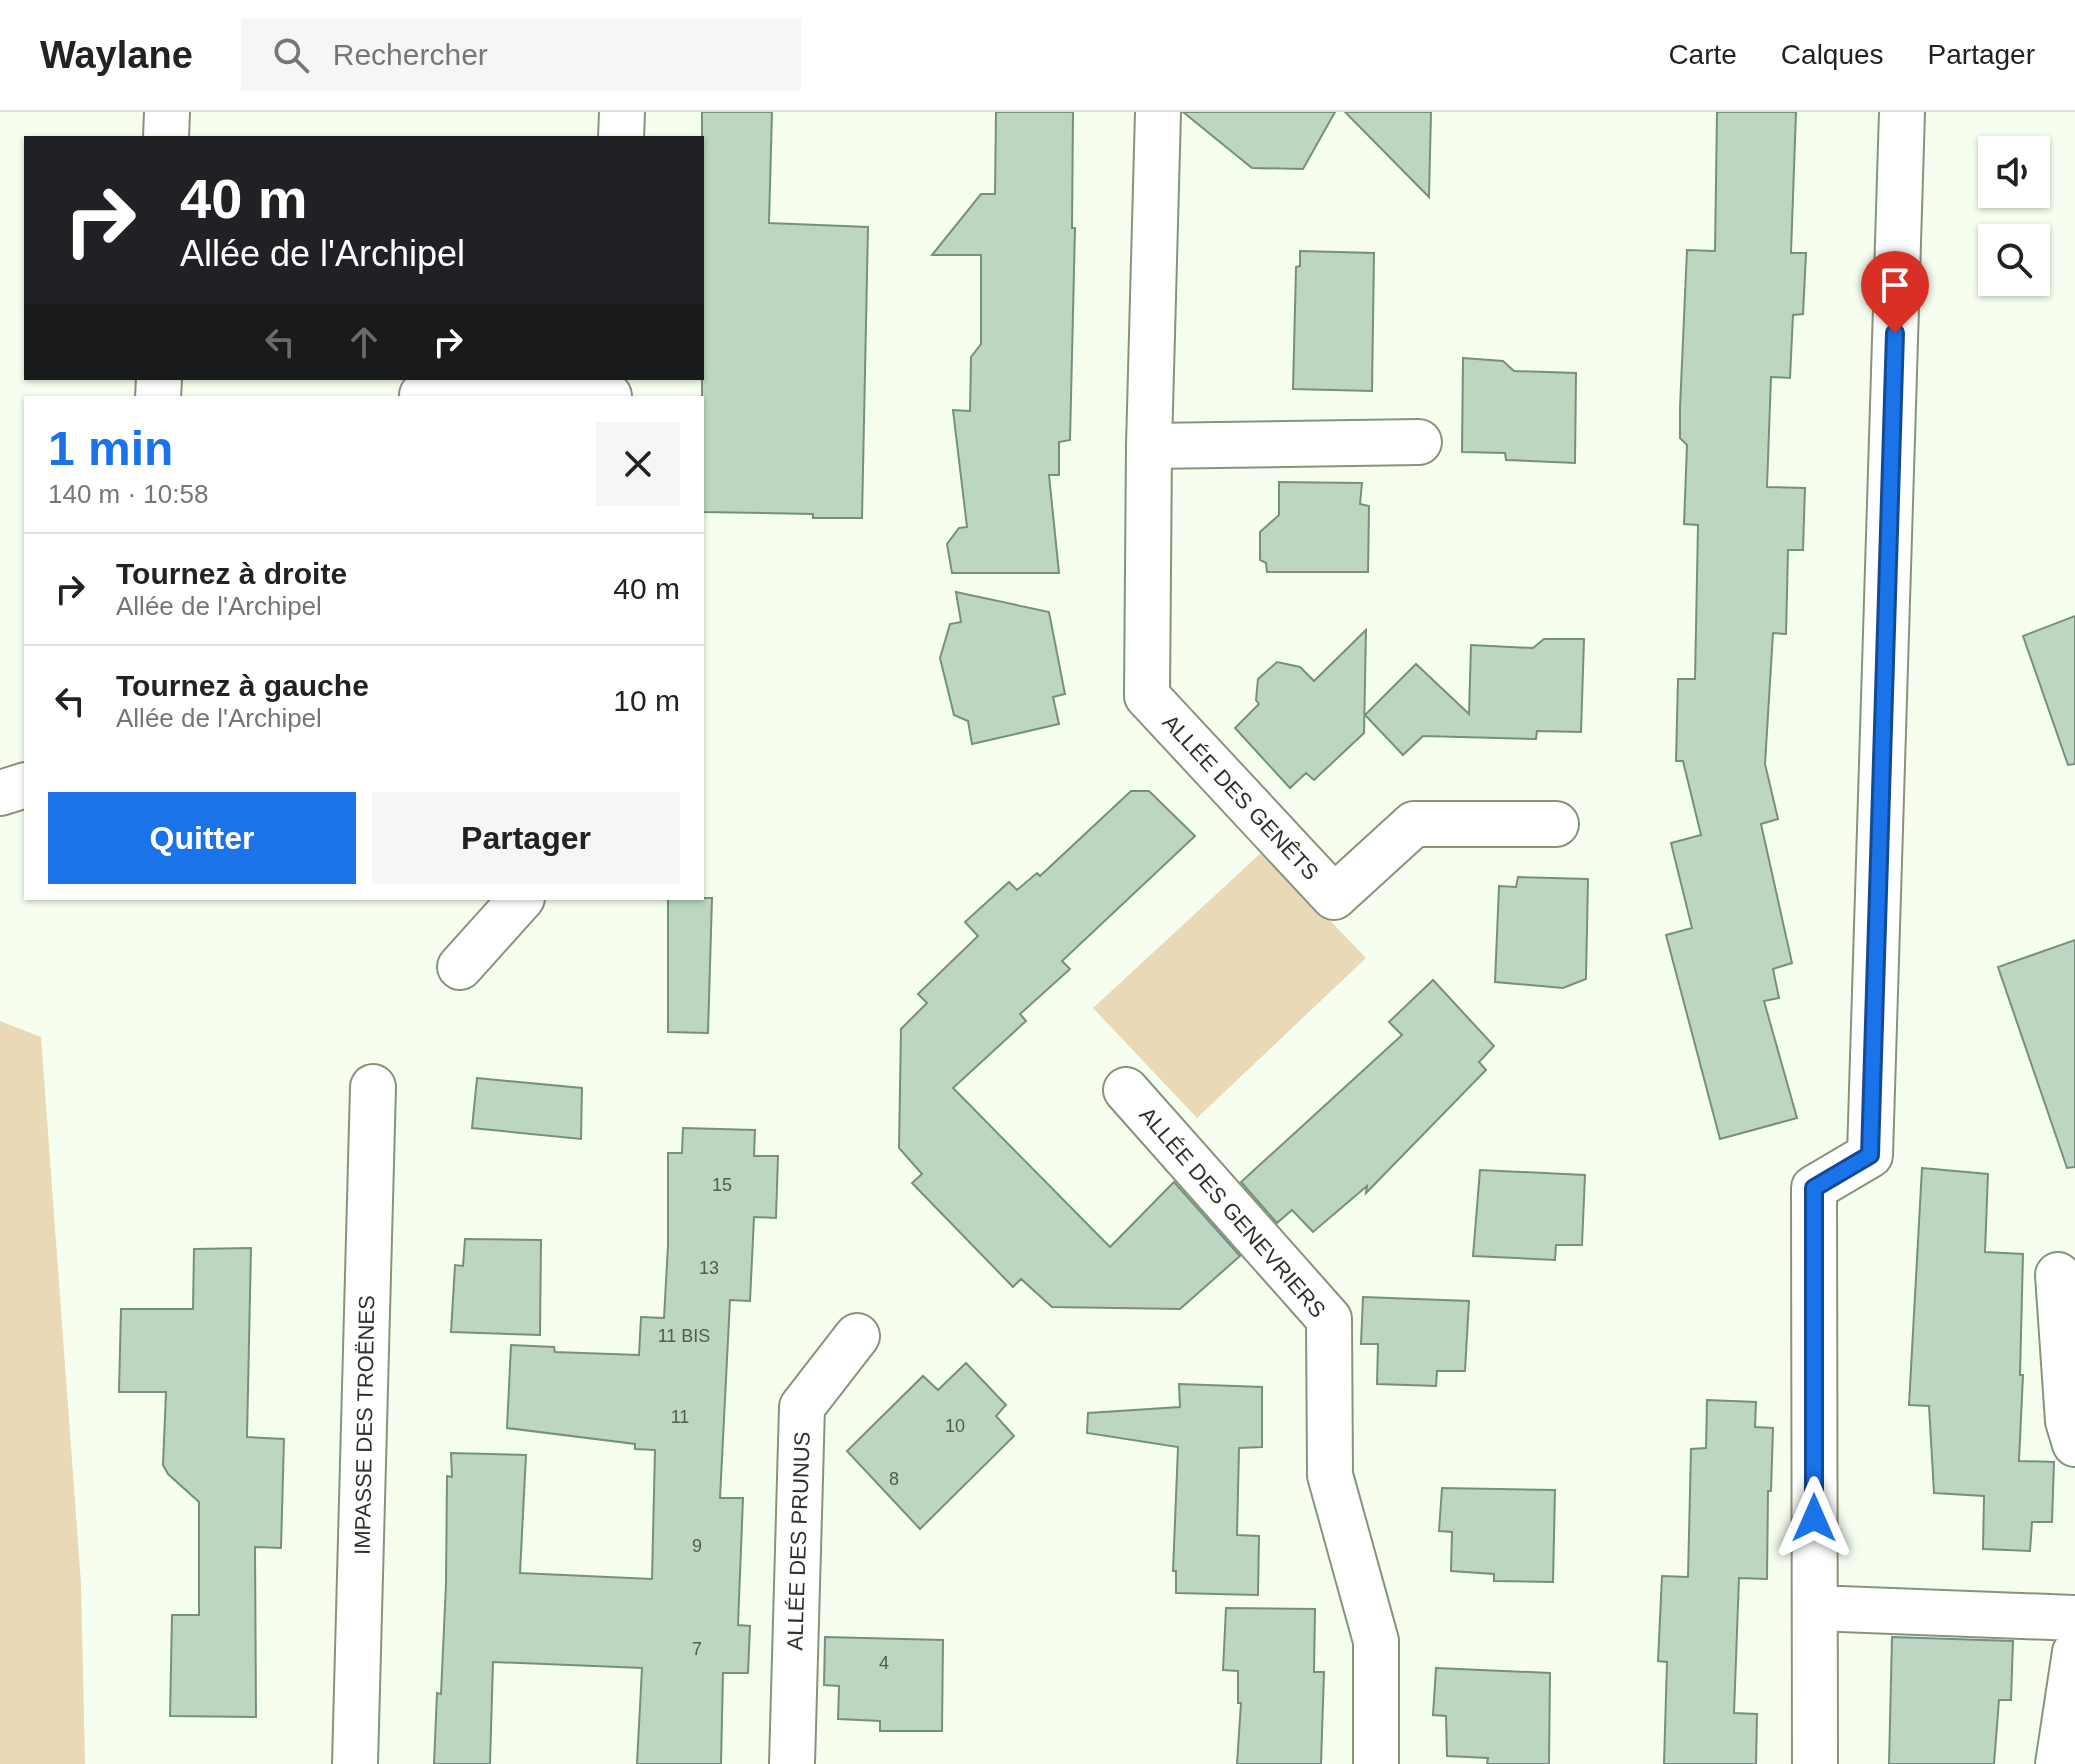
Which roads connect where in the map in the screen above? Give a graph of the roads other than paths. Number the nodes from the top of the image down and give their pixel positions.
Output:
1 (167, 112) edge
2 (622, 112) edge
3 (1158, 112) edge
4 (1902, 112) edge
5 (166, 136) edge
6 (621, 136) edge
7 (609, 391) edge
8 (422, 395) dead end
9 (1419, 442) dead end
10 (1149, 446) junction
11 (24, 786) edge
12 (0, 793) edge
13 (1556, 824) dead end
14 (520, 900) edge
15 (460, 967) dead end
16 (373, 1087) dead end
17 (1126, 1090) dead end
18 (2058, 1275) dead end
19 (857, 1336) dead end
20 (2075, 1444) edge
21 (1815, 1608) junction
22 (2075, 1618) edge
23 (2075, 1652) edge
24 (1815, 1763) edge
25 (355, 1764) edge
26 (792, 1764) edge
27 (1376, 1764) edge
28 (2058, 1764) edge

1 - 5 street
2 - 6 street
3 - 10 street, ALLÉE DES GENÊTS
4 - 21 street
7 - 8 street
9 - 10 street
10 - 13 street, ALLÉE DES GENÊTS
11 - 12 street
14 - 15 street
16 - 25 street, IMPASSE DES TROËNES
17 - 27 street, ALLÉE DES GENEVRIERS
18 - 20 street
19 - 26 street, ALLÉE DES PRUNUS
21 - 22 street
21 - 24 street
23 - 28 street

